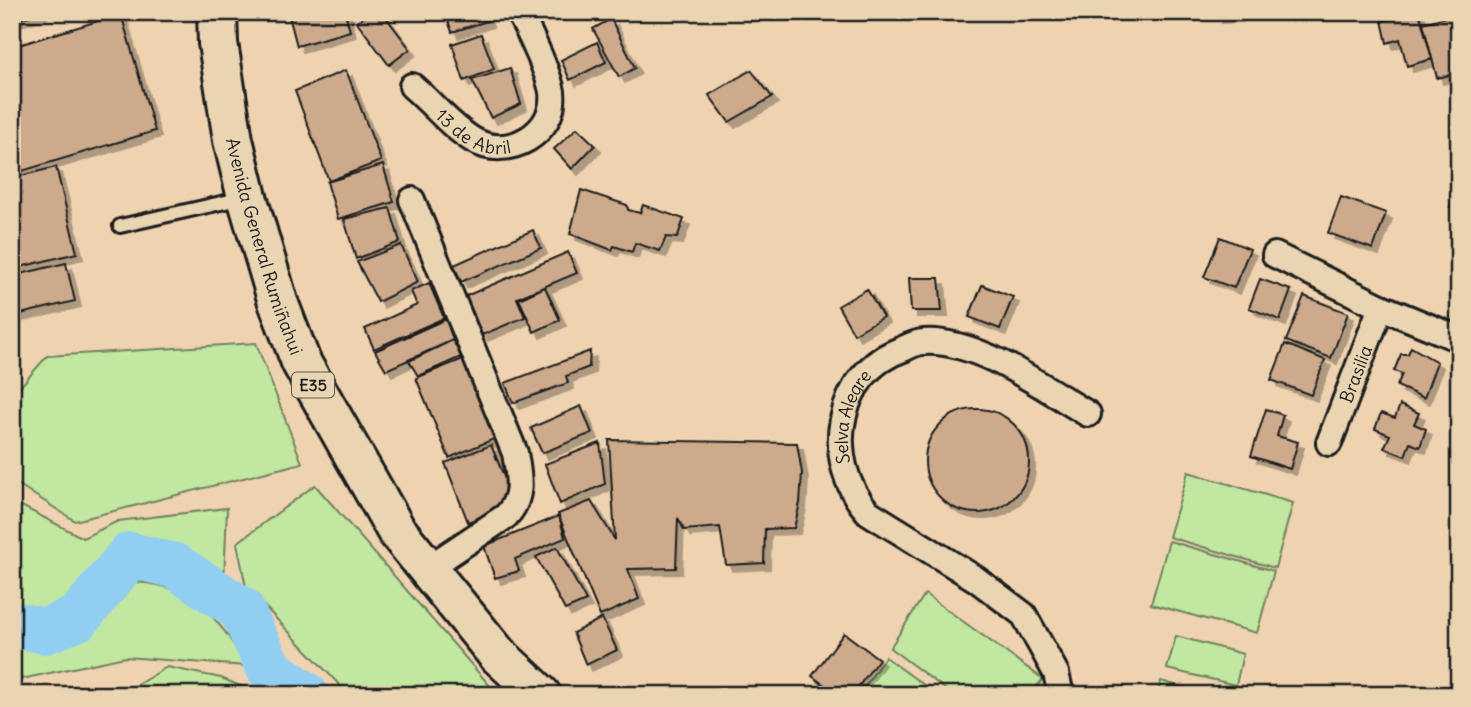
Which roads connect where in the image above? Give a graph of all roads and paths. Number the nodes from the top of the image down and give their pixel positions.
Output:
1 (217, 12) edge
2 (518, 12) edge
3 (412, 86) dead end
4 (247, 197) junction
5 (412, 200) dead end
6 (120, 226) dead end
7 (1275, 255) dead end
8 (1381, 307) junction
9 (1459, 339) edge
10 (1088, 414) dead end
11 (1329, 443) dead end
12 (427, 569) junction
13 (541, 695) edge
14 (1061, 695) edge

1 - 4 highway, Avenida General Rumiñahui / E35
2 - 3 street, 13 de Abril
4 - 6 lane
4 - 12 highway, Avenida General Rumiñahui / E35
5 - 12 street
7 - 8 street
8 - 9 street
8 - 11 street, Brasilia
10 - 14 street, Selva Alegre
12 - 13 highway, Avenida General Rumiñahui / E35

